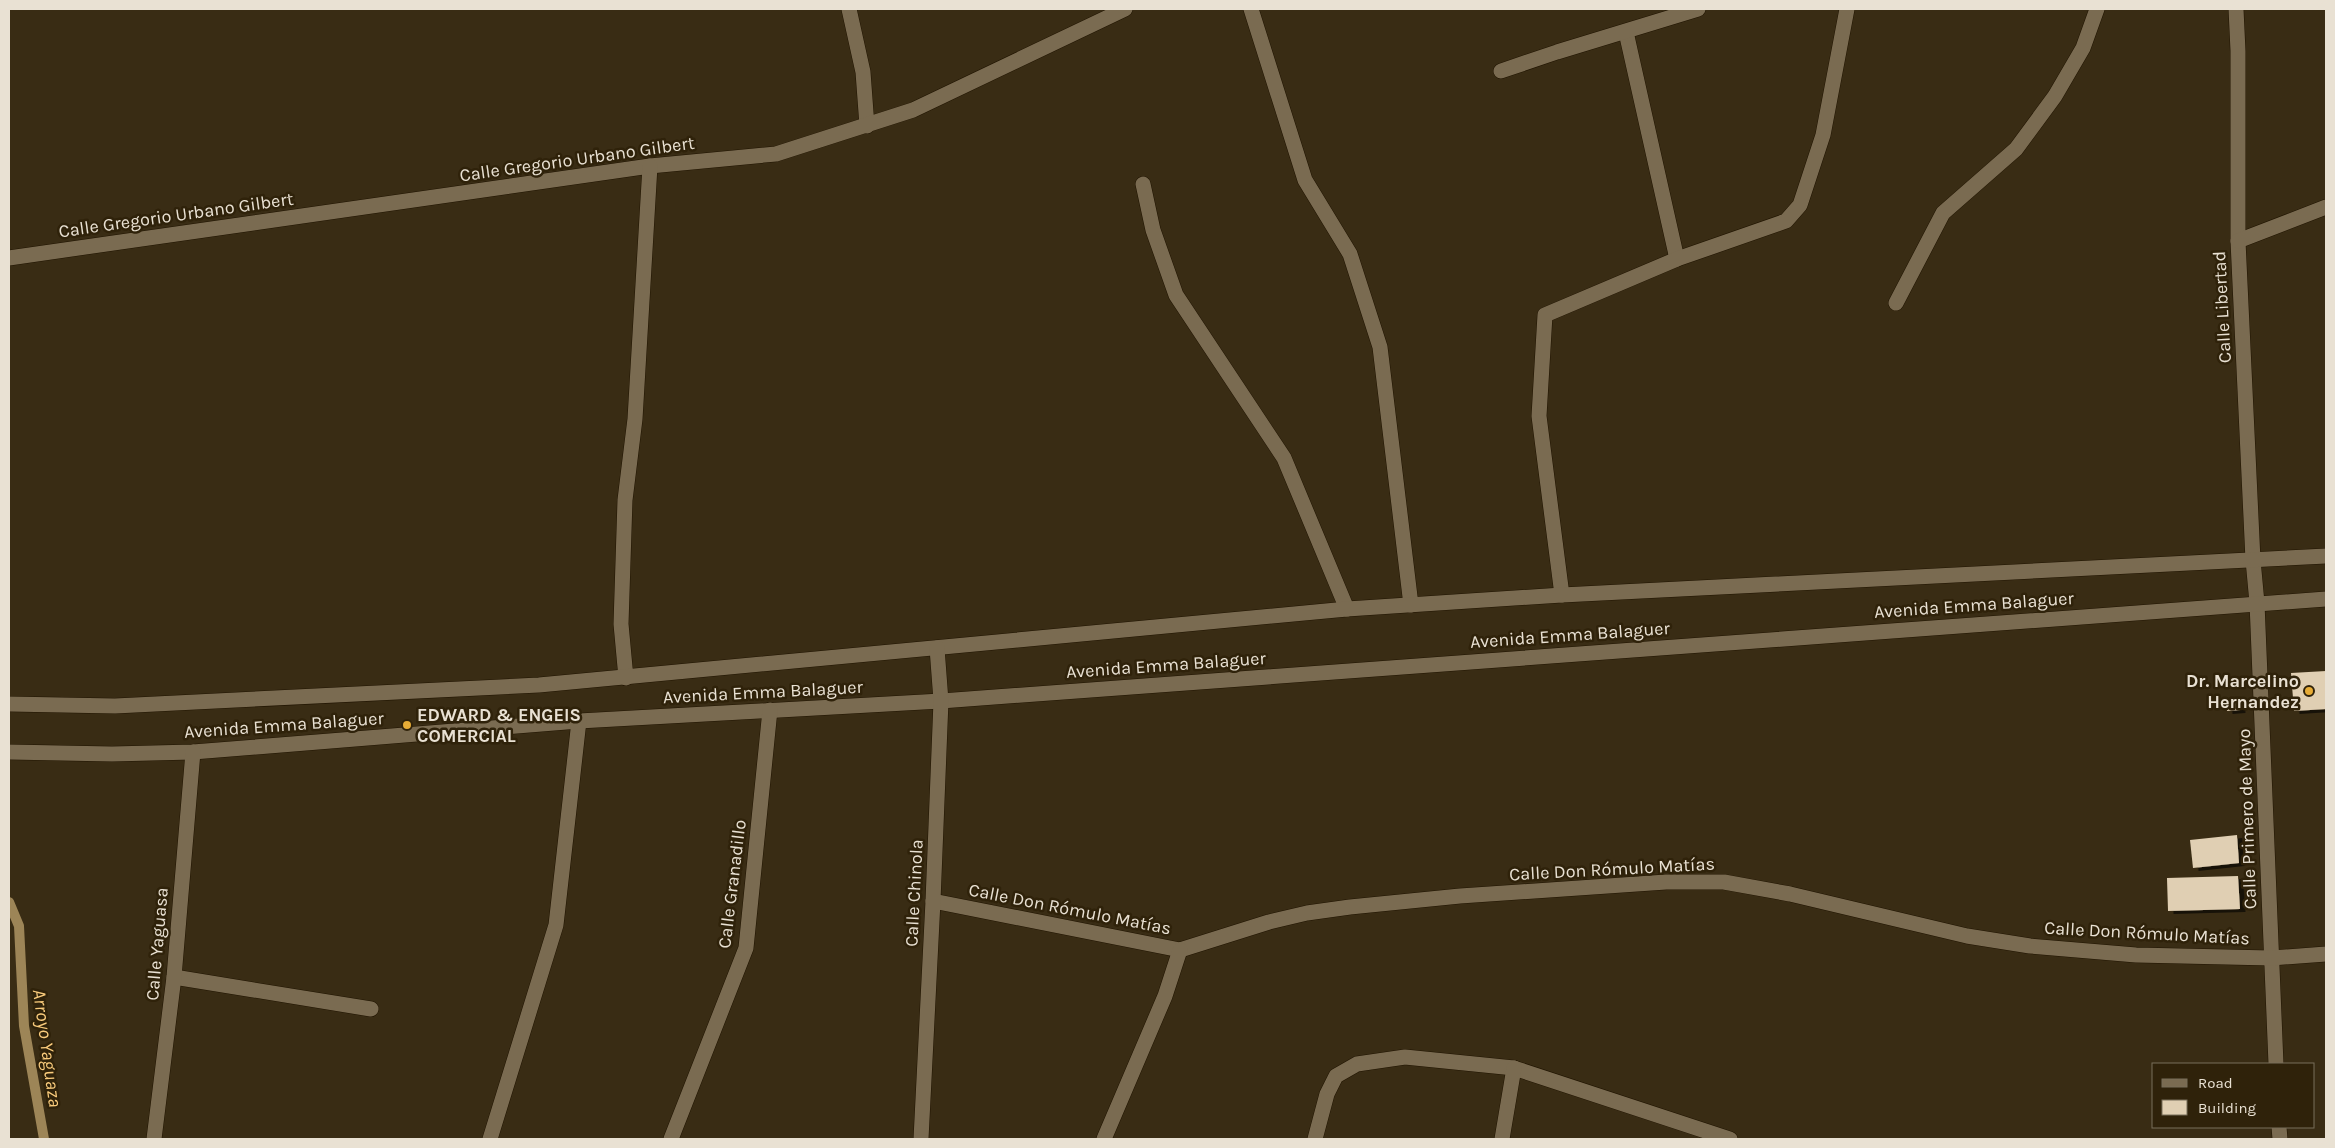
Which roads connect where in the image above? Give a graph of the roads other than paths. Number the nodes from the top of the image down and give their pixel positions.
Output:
1 (848, 9) edge
2 (1125, 9) edge
3 (1251, 9) edge
4 (1698, 9) edge
5 (1846, 9) edge
6 (2097, 9) edge
7 (2236, 9) edge
8 (1626, 32) junction
9 (1501, 72) dead end
10 (867, 126) junction
11 (650, 166) junction
12 (1143, 184) dead end
13 (2326, 207) edge
14 (2238, 241) junction
15 (9, 258) edge
16 (1677, 260) junction
17 (1896, 303) dead end
18 (2326, 556) edge
19 (2253, 560) junction
20 (1562, 595) junction
21 (2326, 599) edge
22 (2257, 603) junction
23 (1411, 605) junction
24 (1347, 609) junction
25 (937, 648) junction
26 (626, 678) junction
27 (941, 701) junction
28 (9, 704) edge
29 (770, 710) junction
30 (579, 722) junction
31 (9, 752) edge
32 (194, 752) junction
33 (933, 901) junction
34 (1180, 950) junction
35 (2326, 954) edge
36 (2271, 958) junction
37 (174, 977) junction
38 (371, 1009) dead end
39 (2276, 1063) edge
40 (1514, 1068) junction
41 (154, 1139) edge
42 (490, 1139) edge
43 (671, 1139) edge
44 (920, 1139) edge
45 (1104, 1139) edge
46 (1315, 1139) edge
47 (1502, 1139) edge
48 (1730, 1139) edge

1 - 10 street
2 - 10 street, Calle Gregorio Urbano Gilbert
3 - 23 street
4 - 8 street
5 - 16 street
6 - 17 street
7 - 14 street, Calle Libertad
8 - 9 street
8 - 16 street
10 - 11 street, Calle Gregorio Urbano Gilbert
11 - 15 street, Calle Gregorio Urbano Gilbert
11 - 26 street
12 - 24 street
13 - 14 street
14 - 19 street, Calle Libertad
16 - 20 street
18 - 19 street, Avenida Emma Balaguer
19 - 20 street, Avenida Emma Balaguer
19 - 22 street, Calle Libertad
20 - 23 street, Avenida Emma Balaguer
21 - 22 street, Avenida Emma Balaguer
22 - 27 street, Avenida Emma Balaguer
22 - 36 street, Calle Primero de Mayo
23 - 24 street, Avenida Emma Balaguer
24 - 25 street, Avenida Emma Balaguer
25 - 26 street, Avenida Emma Balaguer
25 - 27 street, Calle Chinola
26 - 28 street, Avenida Emma Balaguer
27 - 29 street, Avenida Emma Balaguer
27 - 33 street, Calle Chinola
29 - 30 street, Avenida Emma Balaguer
29 - 43 street, Calle Granadillo
30 - 32 street, Avenida Emma Balaguer
30 - 42 street
31 - 32 street, Avenida Emma Balaguer
32 - 37 street, Calle Yaguasa
33 - 34 street, Calle Don Rómulo Matías
33 - 44 street, Calle Chinola
34 - 36 street, Calle Don Rómulo Matías
34 - 45 street
35 - 36 street, Calle Don Rómulo Matías
36 - 39 street, Calle Primero de Mayo
37 - 38 street
37 - 41 street, Calle Yaguasa
40 - 46 street
40 - 47 street
40 - 48 street

